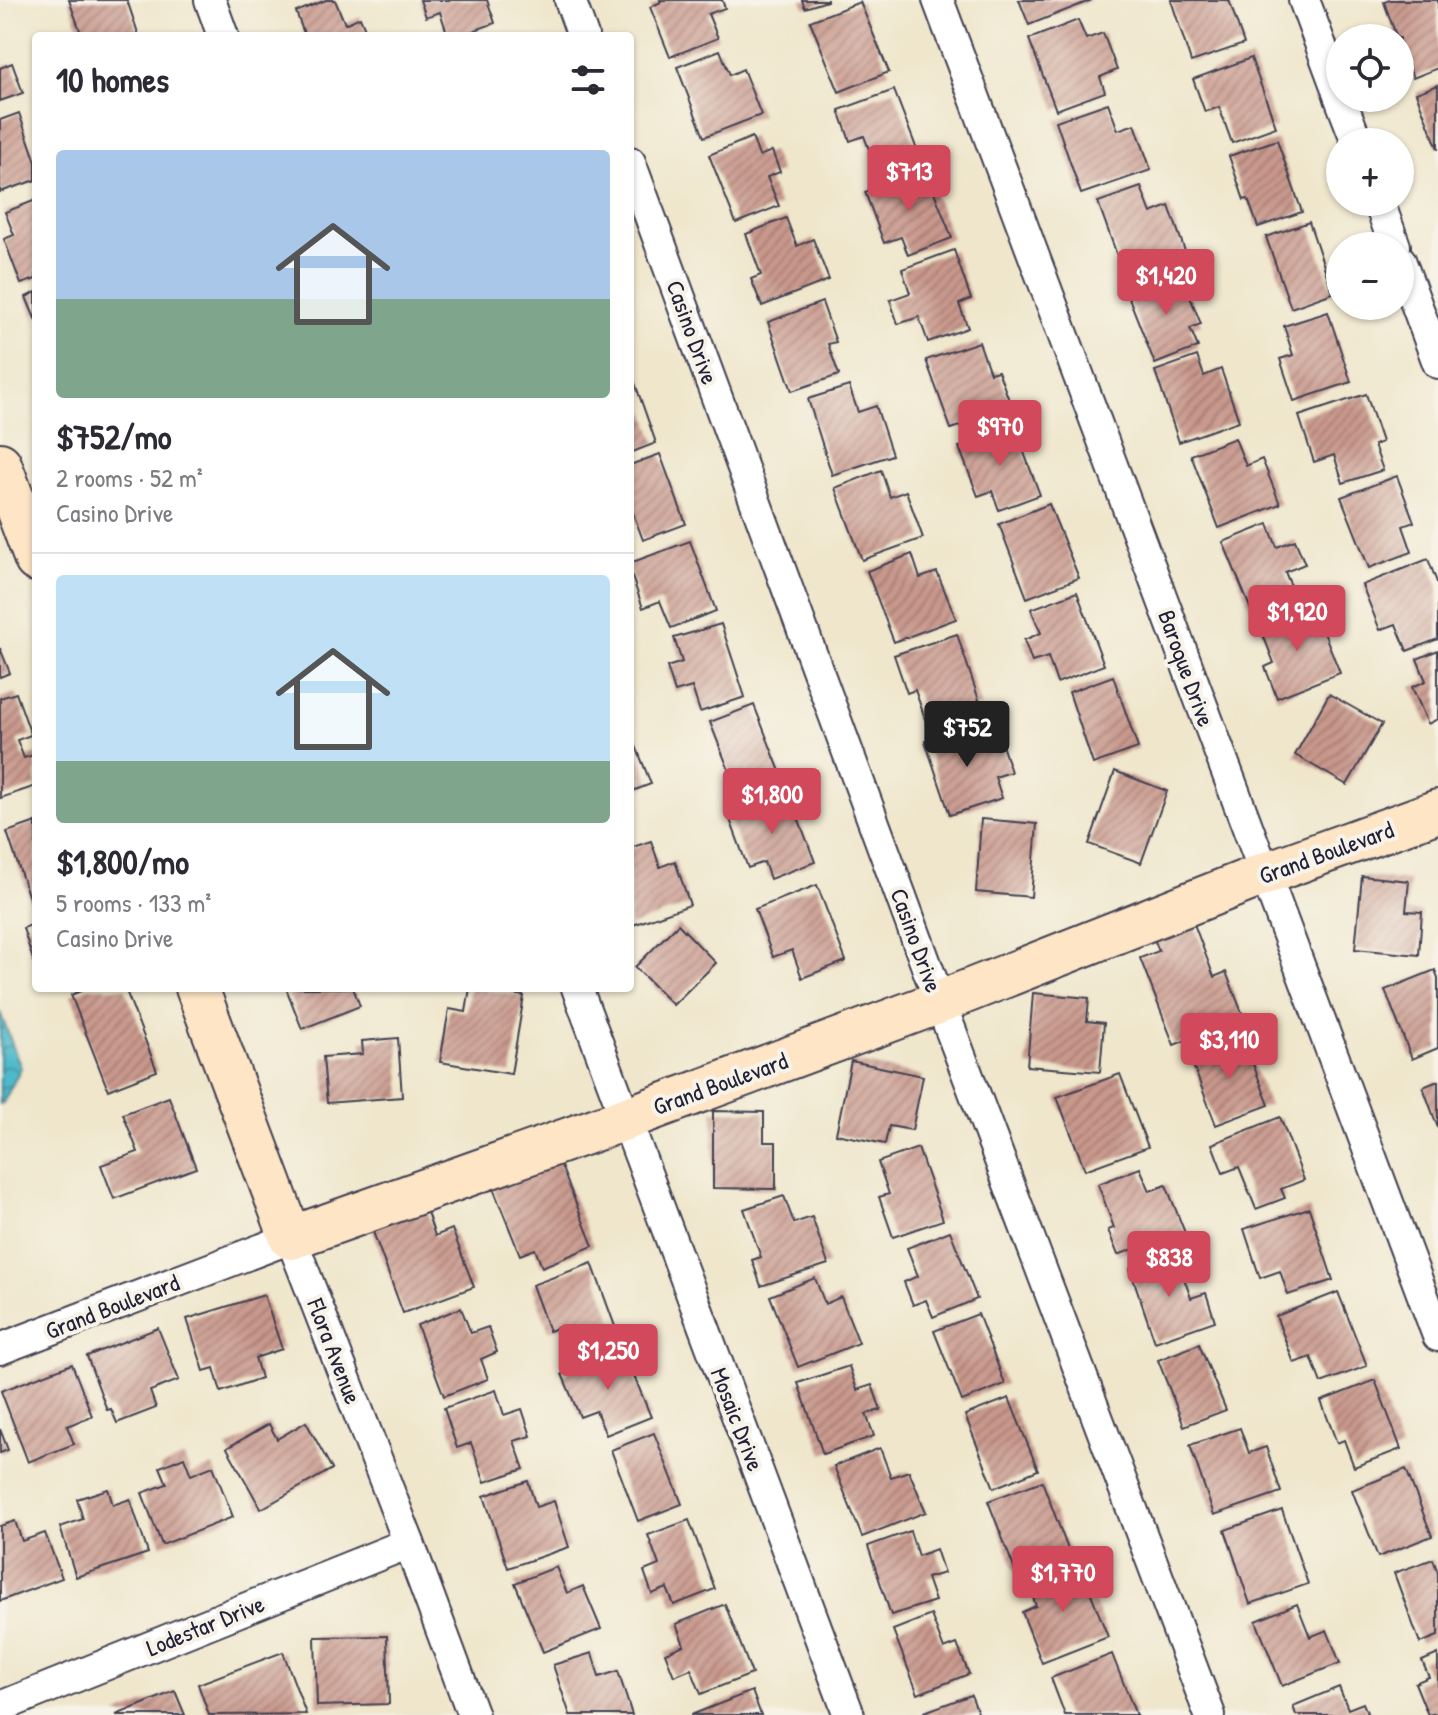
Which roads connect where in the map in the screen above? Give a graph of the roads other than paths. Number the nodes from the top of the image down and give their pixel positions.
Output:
1 (210, 0) edge
2 (570, 0) edge
3 (938, 0) edge
4 (1304, 0) edge
5 (222, 32) edge
6 (582, 32) edge
7 (1326, 60) edge
8 (634, 173) edge
9 (1414, 298) edge
10 (1438, 363) edge
11 (0, 464) edge
12 (32, 549) edge
13 (1438, 811) edge
14 (1264, 874) junction
15 (199, 992) edge
16 (578, 992) edge
17 (940, 1002) junction
18 (625, 1119) junction
19 (291, 1238) junction
20 (1438, 1336) edge
21 (0, 1349) edge
22 (409, 1543) junction
23 (0, 1707) edge
24 (473, 1715) edge
25 (849, 1715) edge
26 (1210, 1715) edge

1 - 5 street
2 - 6 street
3 - 14 street, Baroque Drive
4 - 7 street
8 - 17 street, Casino Drive
9 - 10 street
11 - 12 street
13 - 14 street, Grand Boulevard
14 - 17 street, Grand Boulevard
14 - 20 street, Baroque Drive
15 - 19 street, Flora Avenue
16 - 18 street, Mosaic Drive
17 - 18 street, Grand Boulevard
17 - 26 street, Casino Drive
18 - 19 street, Grand Boulevard
18 - 25 street, Mosaic Drive
19 - 21 street, Grand Boulevard
19 - 22 street, Flora Avenue
22 - 23 street, Lodestar Drive
22 - 24 street, Flora Avenue

